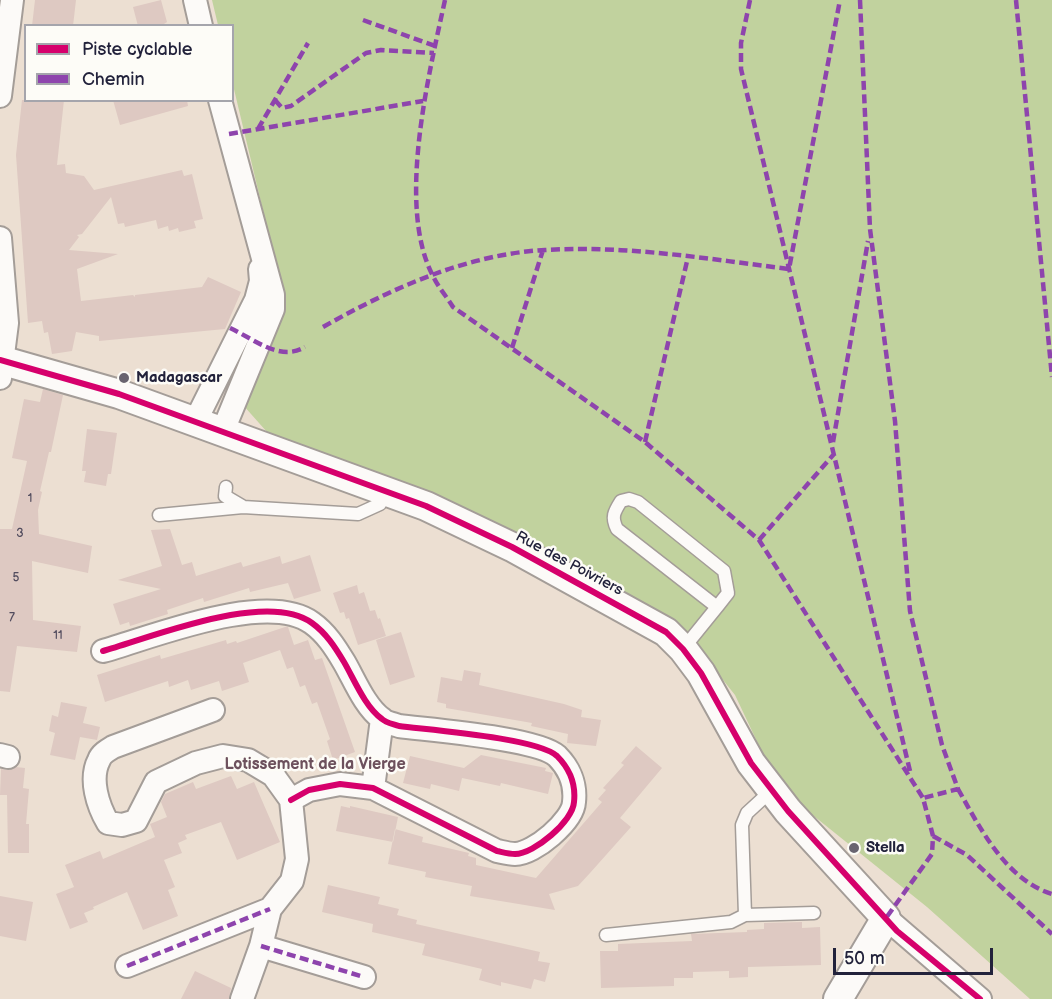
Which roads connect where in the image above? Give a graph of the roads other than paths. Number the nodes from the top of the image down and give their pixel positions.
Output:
1 (12, 0) edge
2 (195, 0) edge
3 (201, 24) edge
4 (0, 96) edge
5 (221, 102) edge
6 (0, 238) edge
7 (256, 241) junction
8 (1, 367) edge
9 (195, 422) junction
10 (222, 433) junction
11 (226, 487) dead end
12 (386, 492) junction
13 (243, 507) junction
14 (159, 515) dead end
15 (717, 607) junction
16 (684, 649) junction
17 (103, 651) dead end
18 (213, 710) dead end
19 (382, 719) junction
20 (373, 788) junction
21 (772, 790) junction
22 (291, 800) junction
23 (270, 909) junction
24 (814, 913) dead end
25 (745, 915) junction
26 (886, 918) junction
27 (606, 935) dead end
28 (261, 946) junction
29 (127, 966) dead end
30 (364, 977) dead end
31 (242, 999) edge
32 (838, 999) edge
33 (980, 999) edge

1 - 4 street
2 - 3 street
5 - 7 street
6 - 8 street
7 - 9 street
7 - 10 street
8 - 9 street, Rue des Poivriers
9 - 10 street, Rue des Poivriers
10 - 12 street, Rue des Poivriers
11 - 13 lane
12 - 13 lane
12 - 16 street, Rue des Poivriers
13 - 14 lane
15 - 15 lane
15 - 16 lane
16 - 21 street, Rue des Poivriers
17 - 19 street
18 - 22 street
19 - 20 street
19 - 20 street
20 - 22 street
21 - 25 lane
21 - 26 street, Rue des Poivriers
22 - 23 street
23 - 28 street
23 - 29 street
24 - 25 lane
25 - 27 lane
26 - 32 street
26 - 33 street, Rue des Poivriers
28 - 30 street
28 - 31 street

